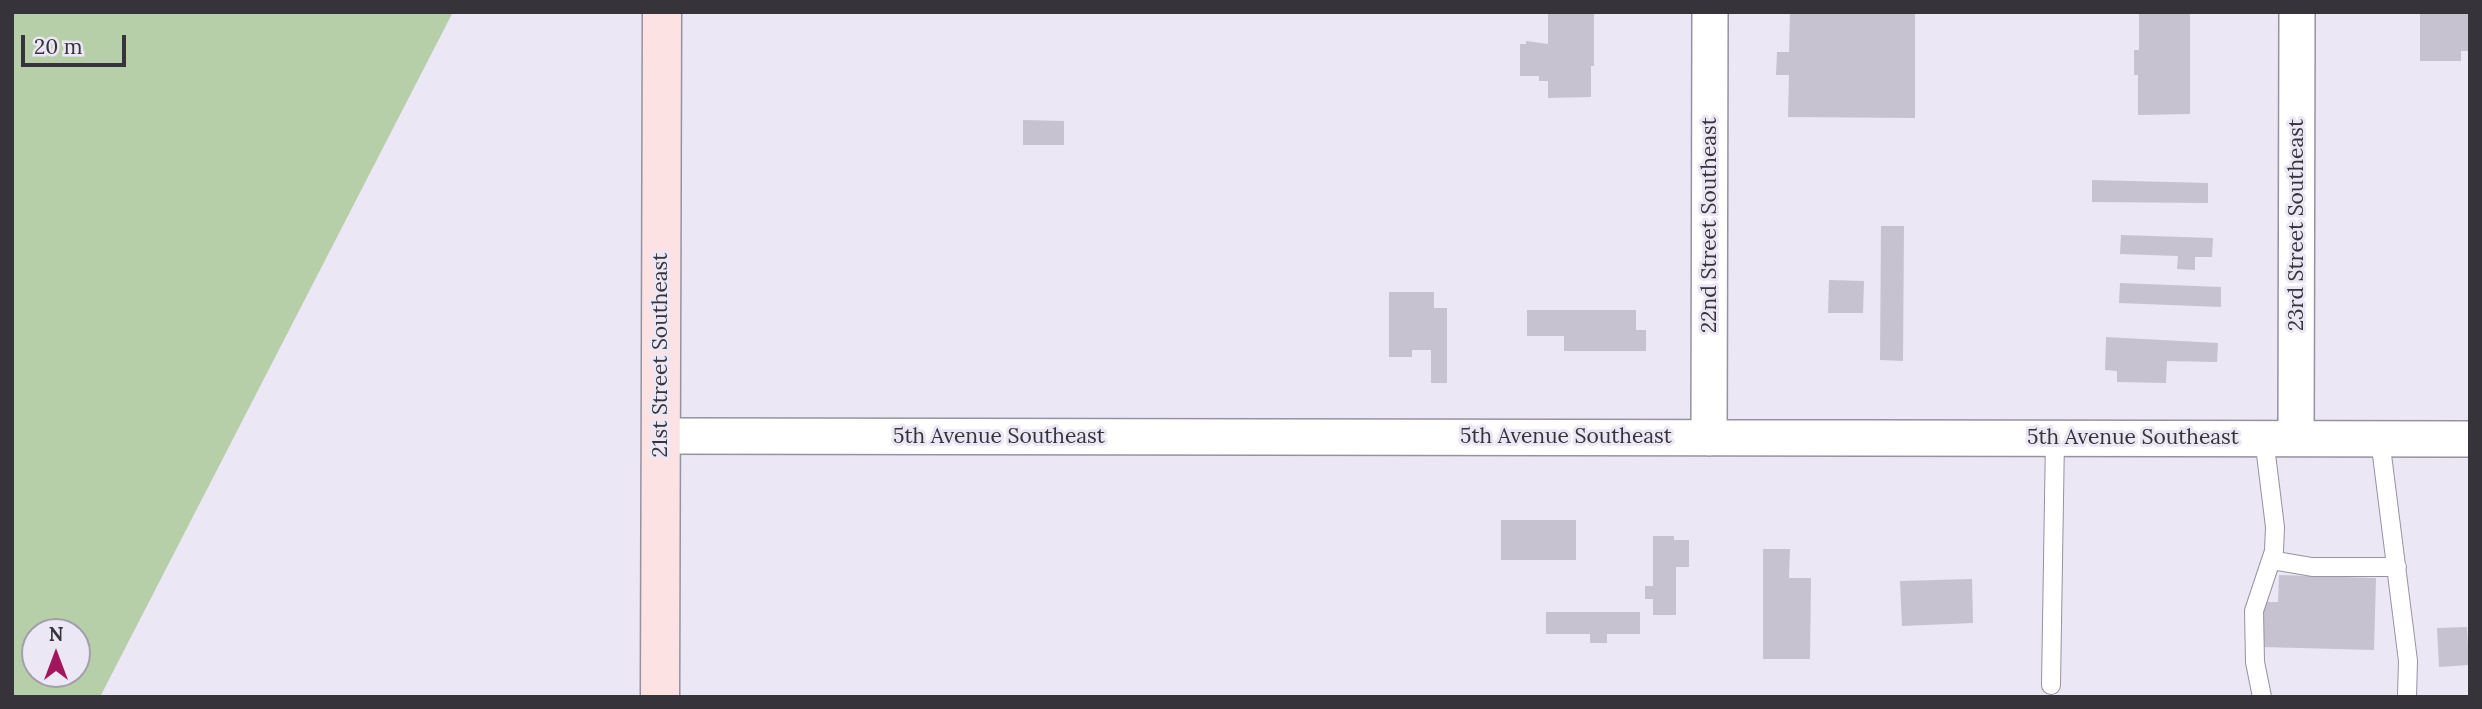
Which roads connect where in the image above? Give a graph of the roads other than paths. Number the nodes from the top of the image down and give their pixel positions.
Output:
1 (662, 12) edge
2 (1710, 12) edge
3 (2297, 12) edge
4 (662, 436) junction
5 (1709, 438) junction
6 (2055, 438) junction
7 (2280, 438) junction
8 (2380, 439) junction
9 (2470, 439) edge
10 (2271, 560) junction
11 (2397, 567) junction
12 (2051, 685) dead end
13 (660, 697) edge
14 (2262, 697) edge
15 (2407, 697) edge

1 - 4 street, 21st Street Southeast
2 - 5 street, 22nd Street Southeast
3 - 7 street, 23rd Street Southeast
4 - 5 street, 5th Avenue Southeast
4 - 13 street, 21st Street Southeast
5 - 6 street, 5th Avenue Southeast
6 - 7 street, 5th Avenue Southeast
6 - 12 lane
7 - 8 street, 5th Avenue Southeast
7 - 10 lane
8 - 9 street, 5th Avenue Southeast
8 - 11 lane
10 - 11 lane
10 - 14 lane
11 - 15 lane

